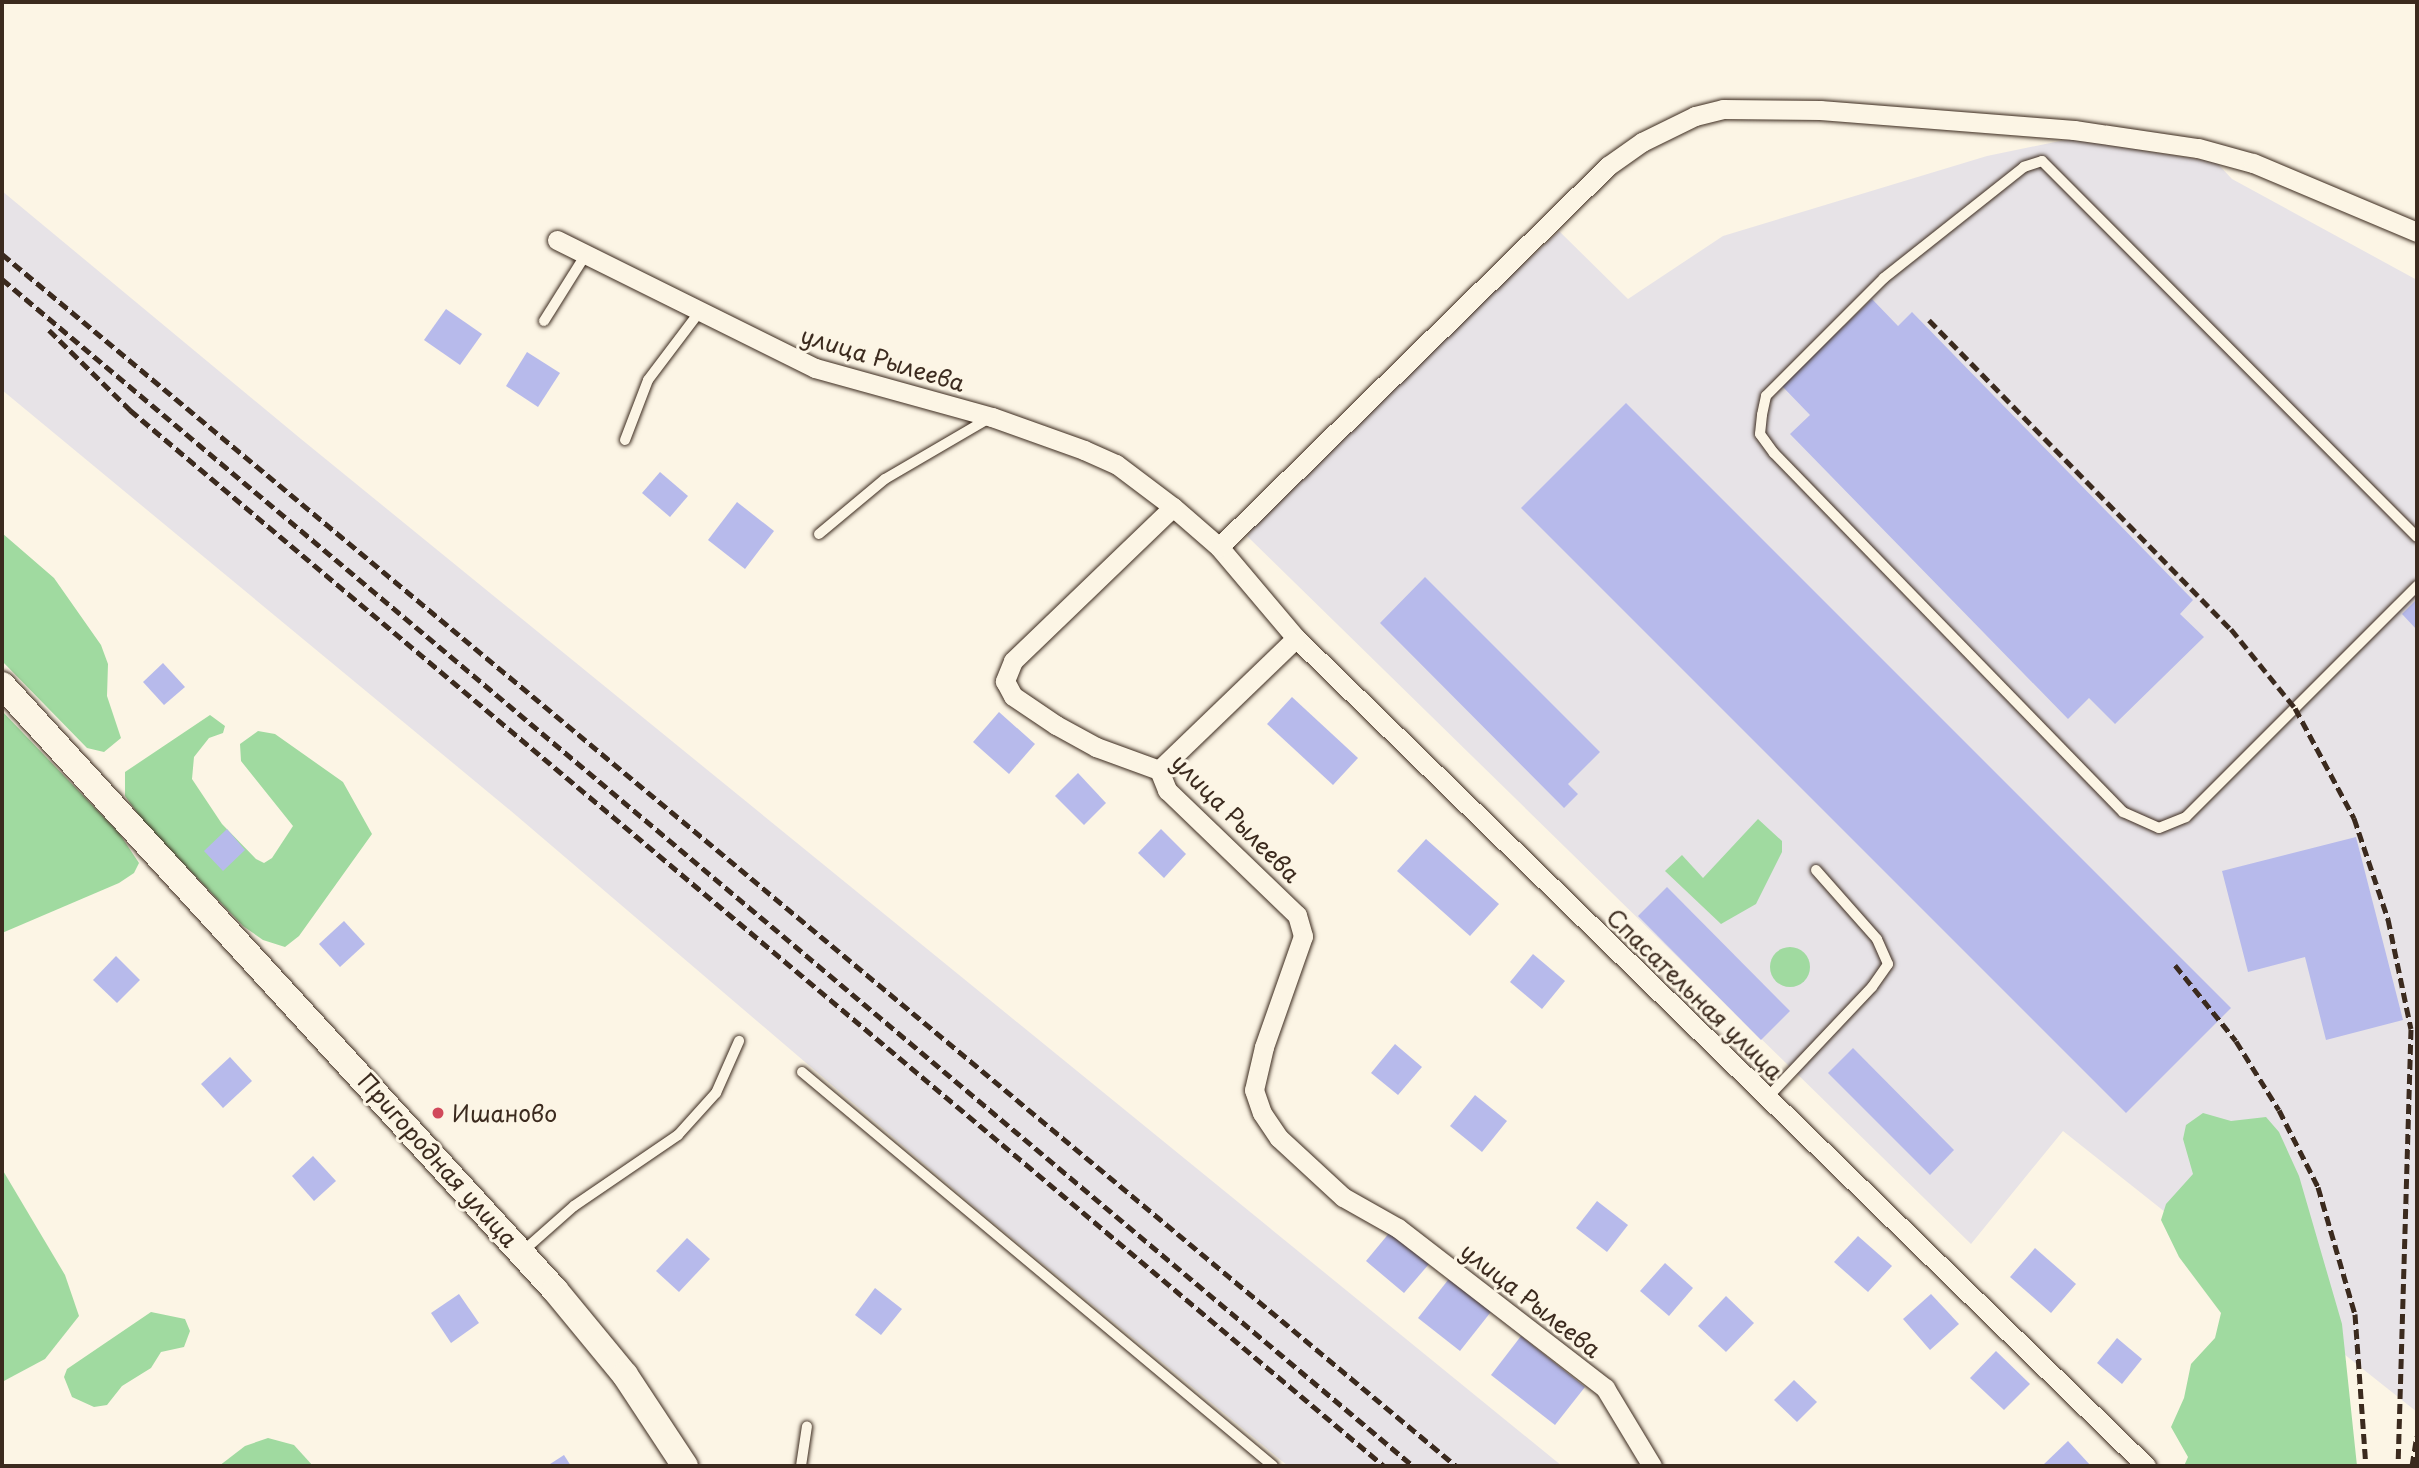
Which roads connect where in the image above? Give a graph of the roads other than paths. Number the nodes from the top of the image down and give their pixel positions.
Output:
1 (2417, 233) edge
2 (557, 240) dead end
3 (586, 254) junction
4 (698, 314) junction
5 (544, 321) dead end
6 (992, 417) junction
7 (625, 440) dead end
8 (1173, 507) junction
9 (819, 534) dead end
10 (2417, 537) edge
11 (1219, 547) junction
12 (2417, 586) edge
13 (1296, 638) junction
14 (2, 685) edge
15 (1159, 770) junction
16 (1816, 870) dead end
17 (739, 1041) dead end
18 (802, 1072) dead end
19 (1766, 1098) junction
20 (521, 1252) junction
21 (807, 1426) dead end
22 (685, 1466) edge
23 (801, 1466) edge
24 (1273, 1466) edge
25 (1652, 1466) edge
26 (2146, 1466) edge

1 - 11 street
2 - 3 street, улица Рылеева
3 - 4 street, улица Рылеева
3 - 5 lane
4 - 6 street, улица Рылеева
4 - 7 lane
6 - 8 street, улица Рылеева
6 - 9 lane
8 - 11 street, Спасательная улица
8 - 15 street, улица Рылеева
10 - 12 lane
11 - 13 street, Спасательная улица
13 - 15 street
13 - 19 street, Спасательная улица
14 - 20 main road, Пригородная улица
15 - 25 street, улица Рылеева
16 - 19 lane
17 - 20 lane
18 - 24 lane
19 - 26 street, Спасательная улица
20 - 22 main road, Пригородная улица
21 - 23 lane

